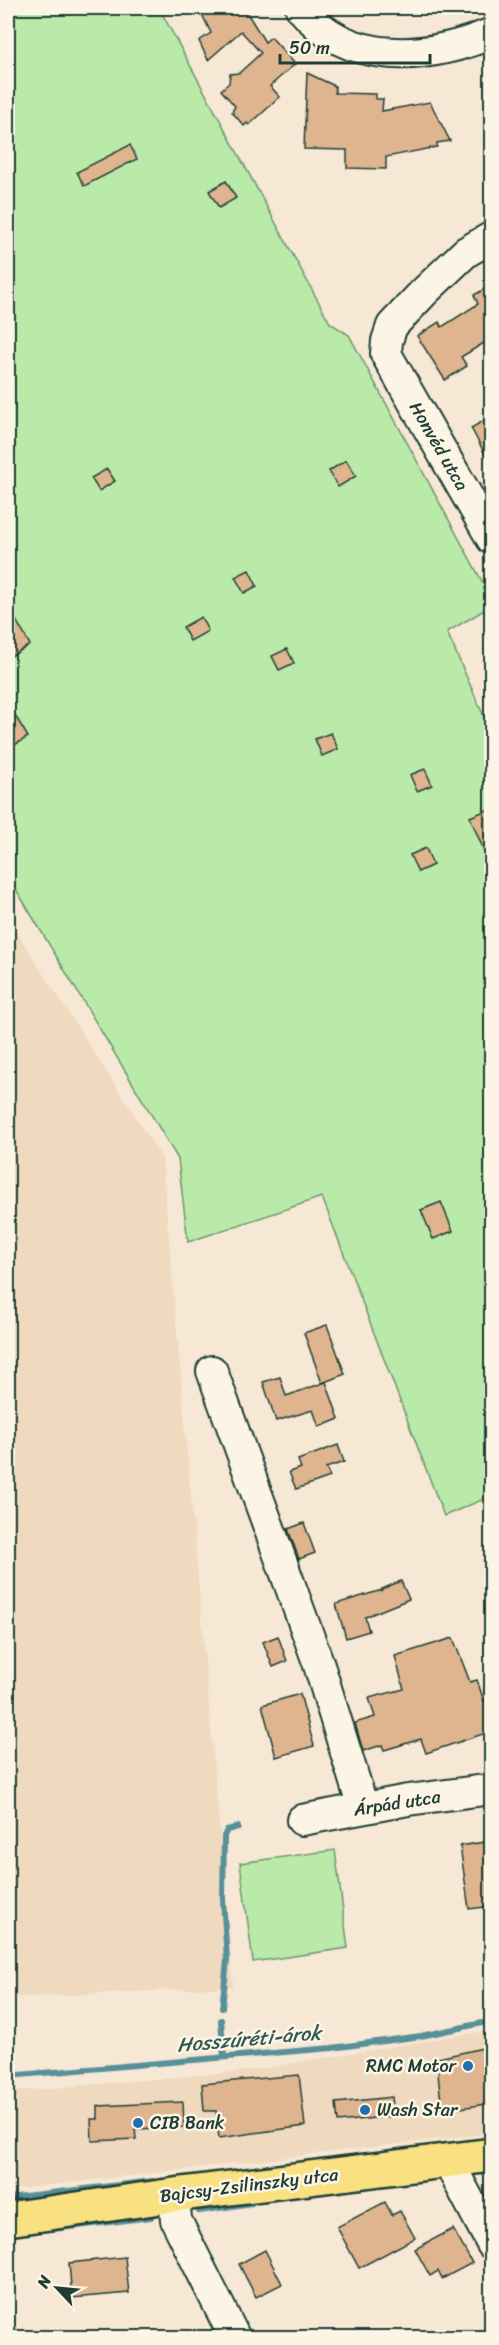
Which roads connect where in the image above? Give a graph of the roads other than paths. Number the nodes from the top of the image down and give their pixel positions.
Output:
1 (301, 8) edge
2 (492, 33) edge
3 (492, 237) edge
4 (492, 539) edge
5 (212, 1371) dead end
6 (492, 1789) edge
7 (363, 1808) junction
8 (302, 1820) dead end
9 (492, 2155) edge
10 (448, 2161) junction
11 (174, 2195) junction
12 (8, 2219) edge
13 (492, 2244) edge
14 (235, 2337) edge

1 - 2 street
3 - 4 street, Honvéd utca
5 - 7 street
6 - 7 street, Árpád utca
7 - 8 street, Árpád utca
9 - 10 main road, Bajcsy-Zsilinszky utca
10 - 11 main road, Bajcsy-Zsilinszky utca
10 - 13 street
11 - 12 main road, Bajcsy-Zsilinszky utca
11 - 14 street

